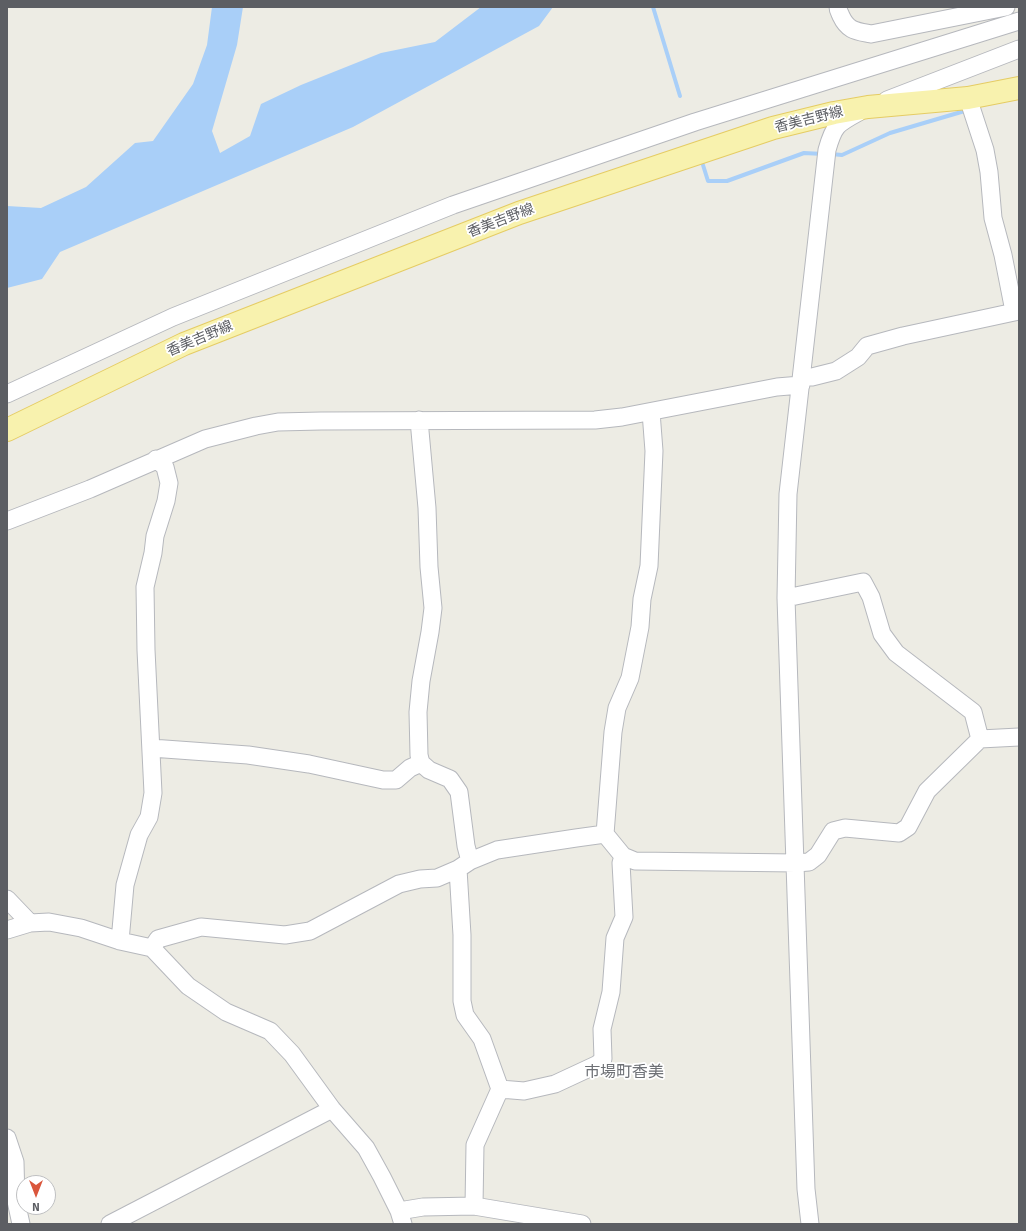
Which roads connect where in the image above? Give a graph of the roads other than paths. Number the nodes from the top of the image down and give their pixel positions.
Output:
1 (838, 7) edge
2 (1006, 7) edge
3 (1019, 21) edge
4 (1019, 49) edge
5 (1019, 88) edge
6 (970, 106) junction
7 (868, 107) junction
8 (1016, 311) edge
9 (802, 381) junction
10 (7, 394) edge
11 (651, 412) junction
12 (419, 420) junction
13 (7, 430) edge
14 (156, 459) junction
15 (7, 521) edge
16 (786, 598) junction
17 (1019, 737) edge
18 (980, 739) junction
19 (150, 748) junction
20 (421, 763) junction
21 (605, 834) junction
22 (623, 856) junction
23 (796, 863) junction
24 (464, 865) junction
25 (7, 900) edge
26 (30, 923) junction
27 (7, 930) edge
28 (120, 941) junction
29 (152, 948) junction
30 (500, 1089) junction
31 (332, 1109) junction
32 (7, 1138) edge
33 (474, 1206) junction
34 (401, 1218) edge
35 (21, 1224) edge
36 (110, 1224) edge
37 (582, 1224) edge
38 (810, 1224) edge

1 - 2 street
3 - 10 street
4 - 7 street
5 - 6 main road, 香美吉野線
6 - 7 main road, 香美吉野線
6 - 8 street
7 - 9 street
7 - 13 main road, 香美吉野線
8 - 9 street
9 - 11 street
9 - 16 street
11 - 12 street
11 - 21 street
12 - 14 street
12 - 20 street
14 - 15 street
14 - 19 street
16 - 18 street
16 - 23 street
17 - 18 street
18 - 23 street
19 - 20 street
19 - 28 street
20 - 24 street
21 - 22 street
21 - 24 street
22 - 23 street
22 - 30 street
23 - 38 street
24 - 29 street
24 - 30 street
25 - 26 street
26 - 27 street
26 - 28 street
28 - 29 street
29 - 31 street
30 - 33 street
31 - 34 street
31 - 36 street
32 - 35 street
33 - 34 street
33 - 37 street

